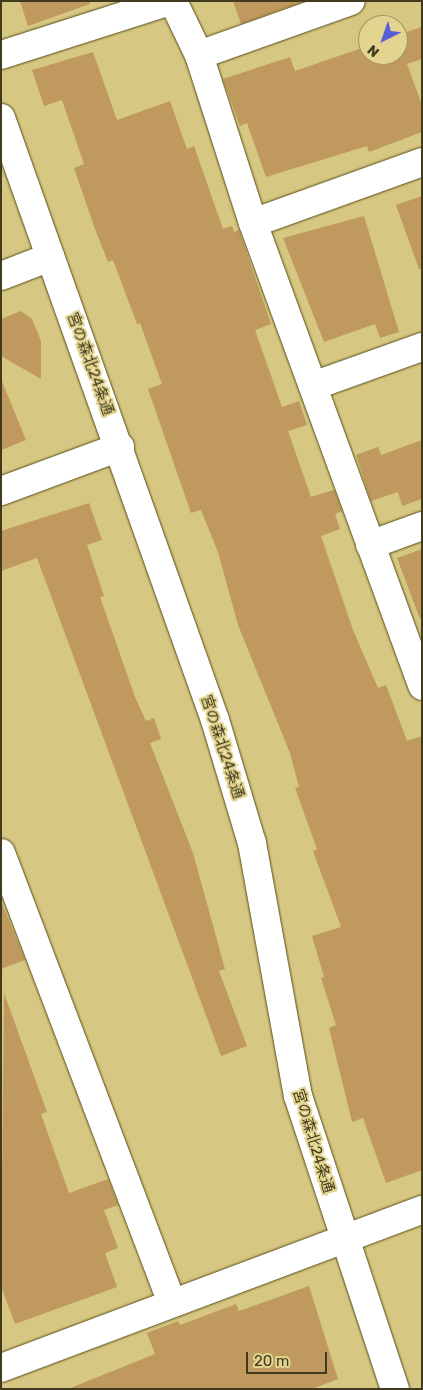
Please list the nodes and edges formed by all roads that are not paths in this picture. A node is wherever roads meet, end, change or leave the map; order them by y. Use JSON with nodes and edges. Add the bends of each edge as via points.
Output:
{"nodes":[{"id":1,"x":172,"y":1,"type":"edge"},
{"id":2,"x":351,"y":1,"type":"edge"},
{"id":3,"x":1,"y":55,"type":"edge"},
{"id":4,"x":199,"y":55,"type":"junction"},
{"id":5,"x":1,"y":118,"type":"edge"},
{"id":6,"x":422,"y":162,"type":"edge"},
{"id":7,"x":253,"y":223,"type":"junction"},
{"id":8,"x":50,"y":257,"type":"junction"},
{"id":9,"x":1,"y":276,"type":"edge"},
{"id":10,"x":422,"y":347,"type":"edge"},
{"id":11,"x":312,"y":386,"type":"junction"},
{"id":12,"x":120,"y":447,"type":"junction"},
{"id":13,"x":1,"y":491,"type":"edge"},
{"id":14,"x":422,"y":526,"type":"edge"},
{"id":15,"x":370,"y":545,"type":"junction"},
{"id":16,"x":422,"y":686,"type":"edge"},
{"id":17,"x":1,"y":852,"type":"edge"},
{"id":18,"x":422,"y":1210,"type":"edge"},
{"id":19,"x":342,"y":1238,"type":"junction"},
{"id":20,"x":172,"y":1303,"type":"junction"},
{"id":21,"x":1,"y":1368,"type":"edge"},
{"id":22,"x":395,"y":1389,"type":"edge"}],
"edges":[{"from":1,"to":3,"type":"street"},
{"from":1,"to":4,"type":"street"},
{"from":2,"to":4,"type":"street"},
{"from":4,"to":7,"type":"street"},
{"from":5,"to":8,"type":"street","name":"宮の森北24条通"},
{"from":6,"to":7,"type":"street"},
{"from":7,"to":11,"type":"street"},
{"from":8,"to":9,"type":"street"},
{"from":8,"to":12,"type":"street","name":"宮の森北24条通"},
{"from":10,"to":11,"type":"street"},
{"from":11,"to":15,"type":"street"},
{"from":12,"to":13,"type":"street"},
{"from":12,"to":19,"type":"street","name":"宮の森北24条通","via":[[215,720],[252,843],[298,1096]]},
{"from":14,"to":15,"type":"street"},
{"from":15,"to":16,"type":"street"},
{"from":17,"to":20,"type":"street"},
{"from":18,"to":19,"type":"street"},
{"from":19,"to":20,"type":"street"},
{"from":19,"to":22,"type":"street","name":"宮の森北24条通"},
{"from":20,"to":21,"type":"street"}]}
